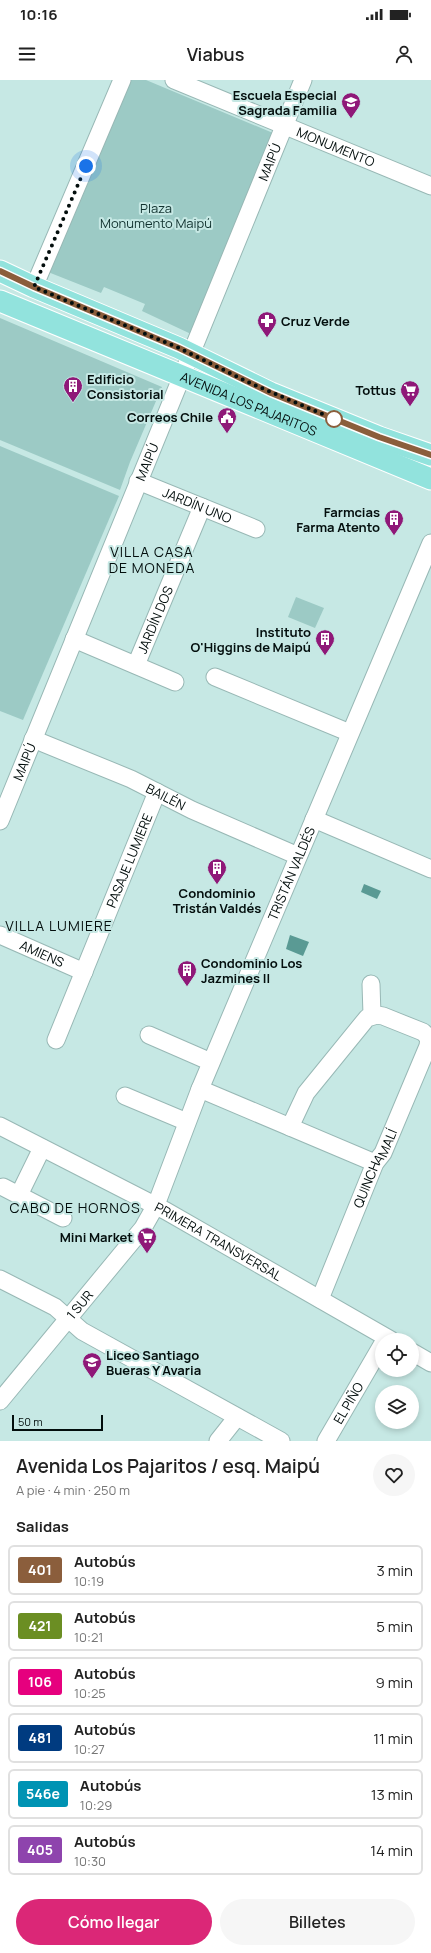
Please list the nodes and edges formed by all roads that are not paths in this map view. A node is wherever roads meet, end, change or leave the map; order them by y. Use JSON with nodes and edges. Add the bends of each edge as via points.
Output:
{"nodes":[{"id":1,"x":122,"y":80,"type":"edge"},
{"id":2,"x":174,"y":80,"type":"edge"},
{"id":3,"x":303,"y":80,"type":"edge"},
{"id":4,"x":284,"y":125,"type":"junction"},
{"id":5,"x":431,"y":186,"type":"edge"},
{"id":6,"x":0,"y":271,"type":"edge"},
{"id":7,"x":34,"y":287,"type":"junction"},
{"id":8,"x":0,"y":301,"type":"edge"},
{"id":9,"x":191,"y":354,"type":"junction"},
{"id":10,"x":181,"y":377,"type":"junction"},
{"id":11,"x":431,"y":455,"type":"edge"},
{"id":12,"x":431,"y":479,"type":"edge"},
{"id":13,"x":138,"y":481,"type":"junction"},
{"id":14,"x":202,"y":507,"type":"junction"},
{"id":15,"x":256,"y":529,"type":"dead end"},
{"id":16,"x":431,"y":543,"type":"edge"},
{"id":17,"x":74,"y":639,"type":"junction"},
{"id":18,"x":136,"y":665,"type":"junction"},
{"id":19,"x":215,"y":677,"type":"dead end"},
{"id":20,"x":175,"y":682,"type":"dead end"},
{"id":21,"x":350,"y":733,"type":"junction"},
{"id":22,"x":34,"y":739,"type":"junction"},
{"id":23,"x":157,"y":792,"type":"junction"},
{"id":24,"x":314,"y":819,"type":"junction"},
{"id":25,"x":0,"y":821,"type":"edge"},
{"id":26,"x":298,"y":856,"type":"junction"},
{"id":27,"x":431,"y":869,"type":"edge"},
{"id":28,"x":0,"y":935,"type":"edge"},
{"id":29,"x":84,"y":972,"type":"junction"},
{"id":30,"x":371,"y":984,"type":"dead end"},
{"id":31,"x":372,"y":1016,"type":"junction"},
{"id":32,"x":149,"y":1035,"type":"dead end"},
{"id":33,"x":430,"y":1036,"type":"edge"},
{"id":34,"x":56,"y":1040,"type":"dead end"},
{"id":35,"x":211,"y":1062,"type":"junction"},
{"id":36,"x":200,"y":1089,"type":"junction"},
{"id":37,"x":125,"y":1096,"type":"dead end"},
{"id":38,"x":187,"y":1122,"type":"junction"},
{"id":39,"x":0,"y":1126,"type":"edge"},
{"id":40,"x":290,"y":1127,"type":"junction"},
{"id":41,"x":42,"y":1148,"type":"junction"},
{"id":42,"x":375,"y":1163,"type":"junction"},
{"id":43,"x":4,"y":1187,"type":"dead end"},
{"id":44,"x":19,"y":1195,"type":"junction"},
{"id":45,"x":156,"y":1205,"type":"junction"},
{"id":46,"x":63,"y":1218,"type":"dead end"},
{"id":47,"x":0,"y":1278,"type":"edge"},
{"id":48,"x":320,"y":1299,"type":"junction"},
{"id":49,"x":67,"y":1319,"type":"junction"},
{"id":50,"x":375,"y":1333,"type":"edge"},
{"id":51,"x":419,"y":1356,"type":"edge"},
{"id":52,"x":375,"y":1359,"type":"edge"},
{"id":53,"x":431,"y":1363,"type":"edge"},
{"id":54,"x":0,"y":1401,"type":"edge"},
{"id":55,"x":237,"y":1417,"type":"junction"},
{"id":56,"x":218,"y":1441,"type":"edge"},
{"id":57,"x":281,"y":1441,"type":"edge"},
{"id":58,"x":326,"y":1441,"type":"edge"}],
"edges":[{"from":1,"to":7,"type":"street"},
{"from":2,"to":4,"type":"street","name":"MONUMENTO"},
{"from":3,"to":4,"type":"street","name":"MAIPÚ"},
{"from":4,"to":5,"type":"street","name":"MONUMENTO"},
{"from":4,"to":9,"type":"street","name":"MAIPÚ"},
{"from":6,"to":7,"type":"main road","name":"AVENIDA LOS PAJARITOS"},
{"from":7,"to":9,"type":"main road","name":"AVENIDA LOS PAJARITOS"},
{"from":8,"to":10,"type":"main road","name":"AVENIDA LOS PAJARITOS"},
{"from":9,"to":10,"type":"street","name":"MAIPÚ"},
{"from":9,"to":11,"type":"main road","name":"AVENIDA LOS PAJARITOS","via":[[271,393],[379,437]]},
{"from":10,"to":12,"type":"main road","name":"AVENIDA LOS PAJARITOS"},
{"from":10,"to":13,"type":"street","name":"MAIPÚ"},
{"from":13,"to":14,"type":"street","name":"JARDÍN UNO"},
{"from":13,"to":17,"type":"street","name":"MAIPÚ"},
{"from":14,"to":15,"type":"street","name":"JARDÍN UNO"},
{"from":14,"to":18,"type":"street","name":"JARDÍN DOS"},
{"from":16,"to":21,"type":"street","name":"TRISTÁN VALDÉS"},
{"from":17,"to":18,"type":"street"},
{"from":17,"to":22,"type":"street","name":"MAIPÚ"},
{"from":18,"to":20,"type":"street"},
{"from":19,"to":21,"type":"street"},
{"from":21,"to":24,"type":"street","name":"TRISTÁN VALDÉS"},
{"from":22,"to":23,"type":"street","name":"BAILÉN"},
{"from":22,"to":25,"type":"street","name":"MAIPÚ"},
{"from":23,"to":26,"type":"street","name":"BAILÉN"},
{"from":23,"to":29,"type":"street","name":"PASAJE LUMIERE"},
{"from":24,"to":26,"type":"street","name":"TRISTÁN VALDÉS"},
{"from":24,"to":27,"type":"street"},
{"from":26,"to":35,"type":"street","name":"TRISTÁN VALDÉS"},
{"from":28,"to":29,"type":"street","name":"AMIENS"},
{"from":29,"to":34,"type":"street","name":"PASAJE LUMIERE"},
{"from":30,"to":31,"type":"street"},
{"from":31,"to":33,"type":"street","via":[[383,1016]]},
{"from":31,"to":40,"type":"street","via":[[362,1023],[311,1085]]},
{"from":32,"to":35,"type":"street"},
{"from":33,"to":42,"type":"street","name":"QUINCHAMALÍ","via":[[383,1153]]},
{"from":35,"to":36,"type":"street","name":"TRISTÁN VALDÉS"},
{"from":36,"to":38,"type":"street","name":"TRISTÁN VALDÉS"},
{"from":36,"to":40,"type":"street"},
{"from":37,"to":38,"type":"street"},
{"from":38,"to":45,"type":"street","name":"TRISTÁN VALDÉS"},
{"from":39,"to":41,"type":"street","name":"PRIMERA TRANSVERSAL"},
{"from":40,"to":42,"type":"street"},
{"from":41,"to":44,"type":"street"},
{"from":41,"to":45,"type":"street","name":"PRIMERA TRANSVERSAL"},
{"from":42,"to":48,"type":"street","name":"QUINCHAMALÍ"},
{"from":43,"to":44,"type":"street"},
{"from":44,"to":46,"type":"street"},
{"from":45,"to":48,"type":"street","name":"PRIMERA TRANSVERSAL"},
{"from":45,"to":49,"type":"street","name":"1 SUR","via":[[143,1228]]},
{"from":47,"to":49,"type":"street","via":[[55,1307]]},
{"from":48,"to":50,"type":"street","name":"PRIMERA TRANSVERSAL"},
{"from":49,"to":54,"type":"street","name":"1 SUR"},
{"from":49,"to":55,"type":"street","via":[[88,1335]]},
{"from":51,"to":53,"type":"street"},
{"from":52,"to":58,"type":"street","name":"EL PIÑO"},
{"from":55,"to":56,"type":"street"},
{"from":55,"to":57,"type":"street"}]}
